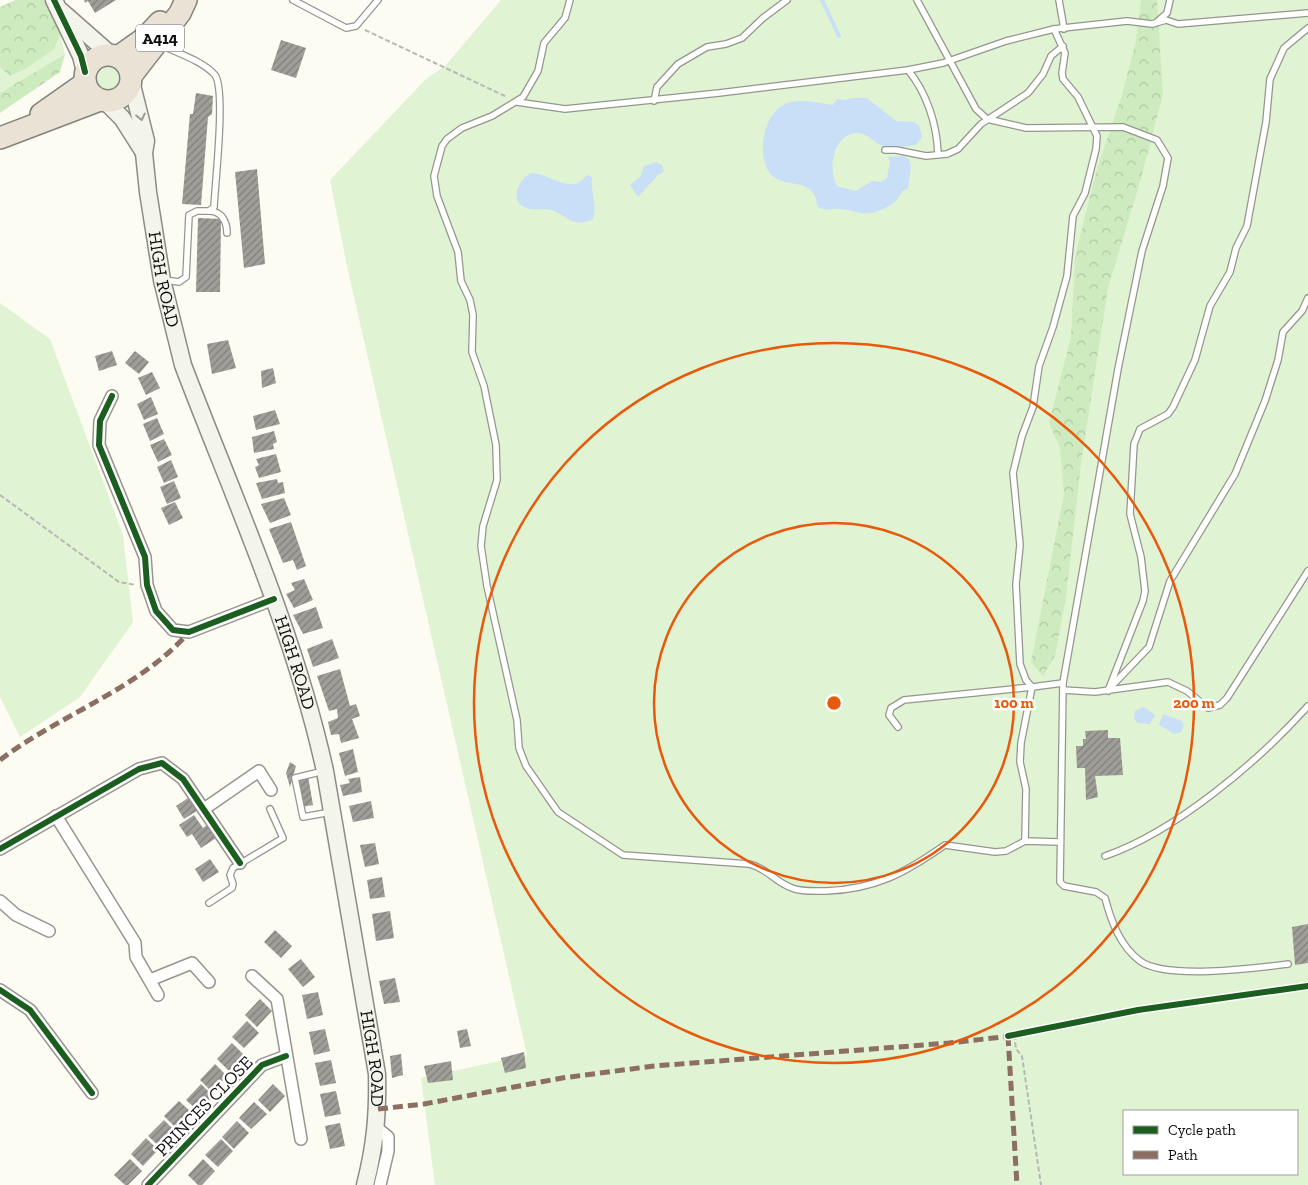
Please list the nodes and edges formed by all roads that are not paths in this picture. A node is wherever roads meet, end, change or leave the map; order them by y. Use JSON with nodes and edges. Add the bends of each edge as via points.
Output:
{"nodes":[{"id":1,"x":186,"y":0,"type":"edge"},
{"id":2,"x":293,"y":0,"type":"edge"},
{"id":3,"x":378,"y":0,"type":"edge"},
{"id":4,"x":570,"y":0,"type":"edge"},
{"id":5,"x":787,"y":0,"type":"edge"},
{"id":6,"x":916,"y":0,"type":"edge"},
{"id":7,"x":1059,"y":0,"type":"edge"},
{"id":8,"x":1170,"y":0,"type":"edge"},
{"id":9,"x":56,"y":4,"type":"edge"},
{"id":10,"x":1308,"y":13,"type":"edge"},
{"id":11,"x":1152,"y":24,"type":"junction"},
{"id":12,"x":1308,"y":28,"type":"edge"},
{"id":13,"x":1054,"y":29,"type":"junction"},
{"id":14,"x":1064,"y":29,"type":"junction"},
{"id":15,"x":151,"y":40,"type":"junction"},
{"id":16,"x":1063,"y":46,"type":"junction"},
{"id":17,"x":114,"y":56,"type":"junction"},
{"id":18,"x":949,"y":62,"type":"junction"},
{"id":19,"x":908,"y":70,"type":"junction"},
{"id":20,"x":85,"y":77,"type":"junction"},
{"id":21,"x":131,"y":78,"type":"junction"},
{"id":22,"x":103,"y":101,"type":"junction"},
{"id":23,"x":654,"y":101,"type":"junction"},
{"id":24,"x":517,"y":102,"type":"junction"},
{"id":25,"x":987,"y":119,"type":"junction"},
{"id":26,"x":1094,"y":127,"type":"junction"},
{"id":27,"x":8,"y":134,"type":"edge"},
{"id":28,"x":885,"y":150,"type":"dead end"},
{"id":29,"x":144,"y":153,"type":"junction"},
{"id":30,"x":938,"y":154,"type":"junction"},
{"id":31,"x":208,"y":211,"type":"junction"},
{"id":32,"x":227,"y":233,"type":"dead end"},
{"id":33,"x":162,"y":280,"type":"junction"},
{"id":34,"x":1308,"y":298,"type":"edge"},
{"id":35,"x":112,"y":396,"type":"dead end"},
{"id":36,"x":1308,"y":571,"type":"edge"},
{"id":37,"x":274,"y":599,"type":"junction"},
{"id":38,"x":1032,"y":686,"type":"junction"},
{"id":39,"x":1063,"y":686,"type":"junction"},
{"id":40,"x":1108,"y":690,"type":"junction"},
{"id":41,"x":1308,"y":706,"type":"edge"},
{"id":42,"x":898,"y":728,"type":"dead end"},
{"id":43,"x":325,"y":771,"type":"junction"},
{"id":44,"x":271,"y":790,"type":"dead end"},
{"id":45,"x":204,"y":809,"type":"junction"},
{"id":46,"x":270,"y":809,"type":"dead end"},
{"id":47,"x":333,"y":811,"type":"junction"},
{"id":48,"x":56,"y":816,"type":"junction"},
{"id":49,"x":1025,"y":841,"type":"junction"},
{"id":50,"x":1059,"y":842,"type":"junction"},
{"id":51,"x":0,"y":848,"type":"edge"},
{"id":52,"x":1105,"y":856,"type":"dead end"},
{"id":53,"x":240,"y":863,"type":"junction"},
{"id":54,"x":0,"y":901,"type":"edge"},
{"id":55,"x":209,"y":903,"type":"dead end"},
{"id":56,"x":49,"y":931,"type":"dead end"},
{"id":57,"x":1288,"y":964,"type":"dead end"},
{"id":58,"x":252,"y":976,"type":"dead end"},
{"id":59,"x":150,"y":980,"type":"junction"},
{"id":60,"x":209,"y":982,"type":"dead end"},
{"id":61,"x":0,"y":990,"type":"edge"},
{"id":62,"x":158,"y":995,"type":"dead end"},
{"id":63,"x":286,"y":1056,"type":"junction"},
{"id":64,"x":92,"y":1093,"type":"dead end"},
{"id":65,"x":377,"y":1128,"type":"junction"},
{"id":66,"x":301,"y":1139,"type":"dead end"},
{"id":67,"x":148,"y":1185,"type":"edge"},
{"id":68,"x":365,"y":1185,"type":"edge"},
{"id":69,"x":380,"y":1185,"type":"edge"}],
"edges":[{"from":1,"to":15,"type":"highway","number":"A414","via":[[172,9]]},
{"from":2,"to":3,"type":"lane","via":[[346,28],[356,26]]},
{"from":4,"to":24,"type":"lane","via":[[565,18],[541,49],[534,79]]},
{"from":5,"to":23,"type":"lane","via":[[742,38],[707,47],[678,64],[657,88]]},
{"from":6,"to":18,"type":"lane"},
{"from":7,"to":14,"type":"lane"},
{"from":8,"to":11,"type":"lane","via":[[1162,19]]},
{"from":9,"to":17,"type":"main road"},
{"from":9,"to":20,"type":"main road","via":[[81,56]]},
{"from":10,"to":11,"type":"lane","via":[[1178,24],[1166,20]]},
{"from":11,"to":14,"type":"lane","via":[[1127,22]]},
{"from":12,"to":40,"type":"lane","via":[[1284,48],[1270,79],[1266,122],[1246,226],[1230,272],[1210,306],[1195,360],[1173,407],[1136,434],[1130,514],[1141,557],[1145,591]]},
{"from":13,"to":14,"type":"lane"},
{"from":13,"to":16,"type":"lane"},
{"from":13,"to":18,"type":"lane","via":[[1006,41]]},
{"from":15,"to":17,"type":"highway","number":"A414"},
{"from":15,"to":21,"type":"highway","number":"A414"},
{"from":15,"to":31,"type":"lane","via":[[202,66],[218,81],[220,104],[214,206]]},
{"from":16,"to":25,"type":"lane","via":[[1051,56],[1043,74],[1028,93]]},
{"from":16,"to":26,"type":"lane","via":[[1066,58],[1063,79],[1078,97]]},
{"from":17,"to":20,"type":"highway","number":"A414","via":[[98,57],[88,66]]},
{"from":17,"to":21,"type":"highway","number":"A414","via":[[127,64]]},
{"from":18,"to":19,"type":"lane"},
{"from":18,"to":25,"type":"lane","via":[[976,110]]},
{"from":19,"to":23,"type":"lane"},
{"from":19,"to":30,"type":"lane","via":[[933,116]]},
{"from":20,"to":22,"type":"highway","via":[[88,90]]},
{"from":20,"to":27,"type":"highway","number":"A414"},
{"from":21,"to":22,"type":"highway","number":"A414","via":[[125,94],[113,101]]},
{"from":21,"to":29,"type":"main road","name":"HIGH ROAD","one_way":true,"via":[[146,141]]},
{"from":22,"to":27,"type":"highway","number":"A414"},
{"from":22,"to":29,"type":"main road","name":"HIGH ROAD","via":[[122,118]]},
{"from":23,"to":24,"type":"lane","via":[[565,109]]},
{"from":24,"to":49,"type":"lane","via":[[462,128],[447,139],[436,167],[435,186],[458,252],[461,282],[470,300],[472,352],[484,386],[496,445],[496,480],[482,536],[487,586],[517,720],[519,748],[526,766],[551,804],[565,818],[623,855],[749,864],[801,890],[860,888],[882,882],[901,874],[945,845],[995,852],[1006,851]]},
{"from":25,"to":26,"type":"lane","via":[[1026,128]]},
{"from":25,"to":30,"type":"lane","via":[[958,148],[947,154]]},
{"from":26,"to":38,"type":"lane","via":[[1096,149],[1085,193],[1073,216],[1067,276],[1038,366],[1033,407],[1022,436],[1014,474],[1020,545],[1016,584],[1020,664]]},
{"from":26,"to":39,"type":"lane","via":[[1123,127],[1157,140],[1168,158],[1163,186],[1142,251],[1118,369]]},
{"from":28,"to":30,"type":"lane","via":[[926,156]]},
{"from":29,"to":33,"type":"main road","name":"HIGH ROAD"},
{"from":31,"to":32,"type":"lane","via":[[222,217]]},
{"from":31,"to":33,"type":"lane","via":[[189,215],[186,277],[176,282]]},
{"from":33,"to":37,"type":"main road","name":"HIGH ROAD","via":[[184,365]]},
{"from":34,"to":40,"type":"lane","via":[[1283,332],[1265,401],[1235,474],[1170,580],[1153,640]]},
{"from":35,"to":37,"type":"street","via":[[100,421],[100,445],[145,557],[148,587],[156,611],[173,630],[189,632]]},
{"from":36,"to":40,"type":"lane","via":[[1220,705],[1208,708],[1187,691],[1168,682]]},
{"from":37,"to":43,"type":"main road","name":"HIGH ROAD","via":[[300,674]]},
{"from":38,"to":39,"type":"lane"},
{"from":38,"to":42,"type":"lane","via":[[904,700],[891,708],[889,715]]},
{"from":38,"to":49,"type":"lane","via":[[1020,754],[1026,789]]},
{"from":39,"to":40,"type":"lane","via":[[1095,692]]},
{"from":39,"to":50,"type":"lane"},
{"from":41,"to":52,"type":"lane","via":[[1281,735],[1199,803],[1132,847]]},
{"from":43,"to":47,"type":"main road","name":"HIGH ROAD"},
{"from":43,"to":47,"type":"lane","via":[[294,778],[303,817]]},
{"from":44,"to":45,"type":"street","via":[[259,771]]},
{"from":45,"to":48,"type":"street","via":[[183,779],[162,763],[140,769]]},
{"from":45,"to":53,"type":"street"},
{"from":46,"to":53,"type":"lane","via":[[283,838]]},
{"from":47,"to":65,"type":"main road","name":"HIGH ROAD","via":[[377,1074]]},
{"from":48,"to":51,"type":"street"},
{"from":48,"to":59,"type":"street","via":[[134,943],[136,957]]},
{"from":49,"to":50,"type":"lane"},
{"from":50,"to":57,"type":"lane","via":[[1060,882],[1064,886],[1096,892],[1105,898],[1109,915],[1123,943],[1141,962],[1194,972]]},
{"from":53,"to":55,"type":"lane","via":[[230,872],[232,888]]},
{"from":54,"to":56,"type":"street","via":[[16,915]]},
{"from":58,"to":63,"type":"street","via":[[277,999]]},
{"from":59,"to":60,"type":"street","via":[[192,963]]},
{"from":59,"to":62,"type":"street"},
{"from":61,"to":64,"type":"street","via":[[30,1010]]},
{"from":63,"to":66,"type":"street"},
{"from":63,"to":67,"type":"street","name":"PRINCES CLOSE","via":[[262,1065]]},
{"from":65,"to":68,"type":"main road","name":"HIGH ROAD"},
{"from":65,"to":69,"type":"street","name":"HIGH ROAD","via":[[388,1137]]}]}
